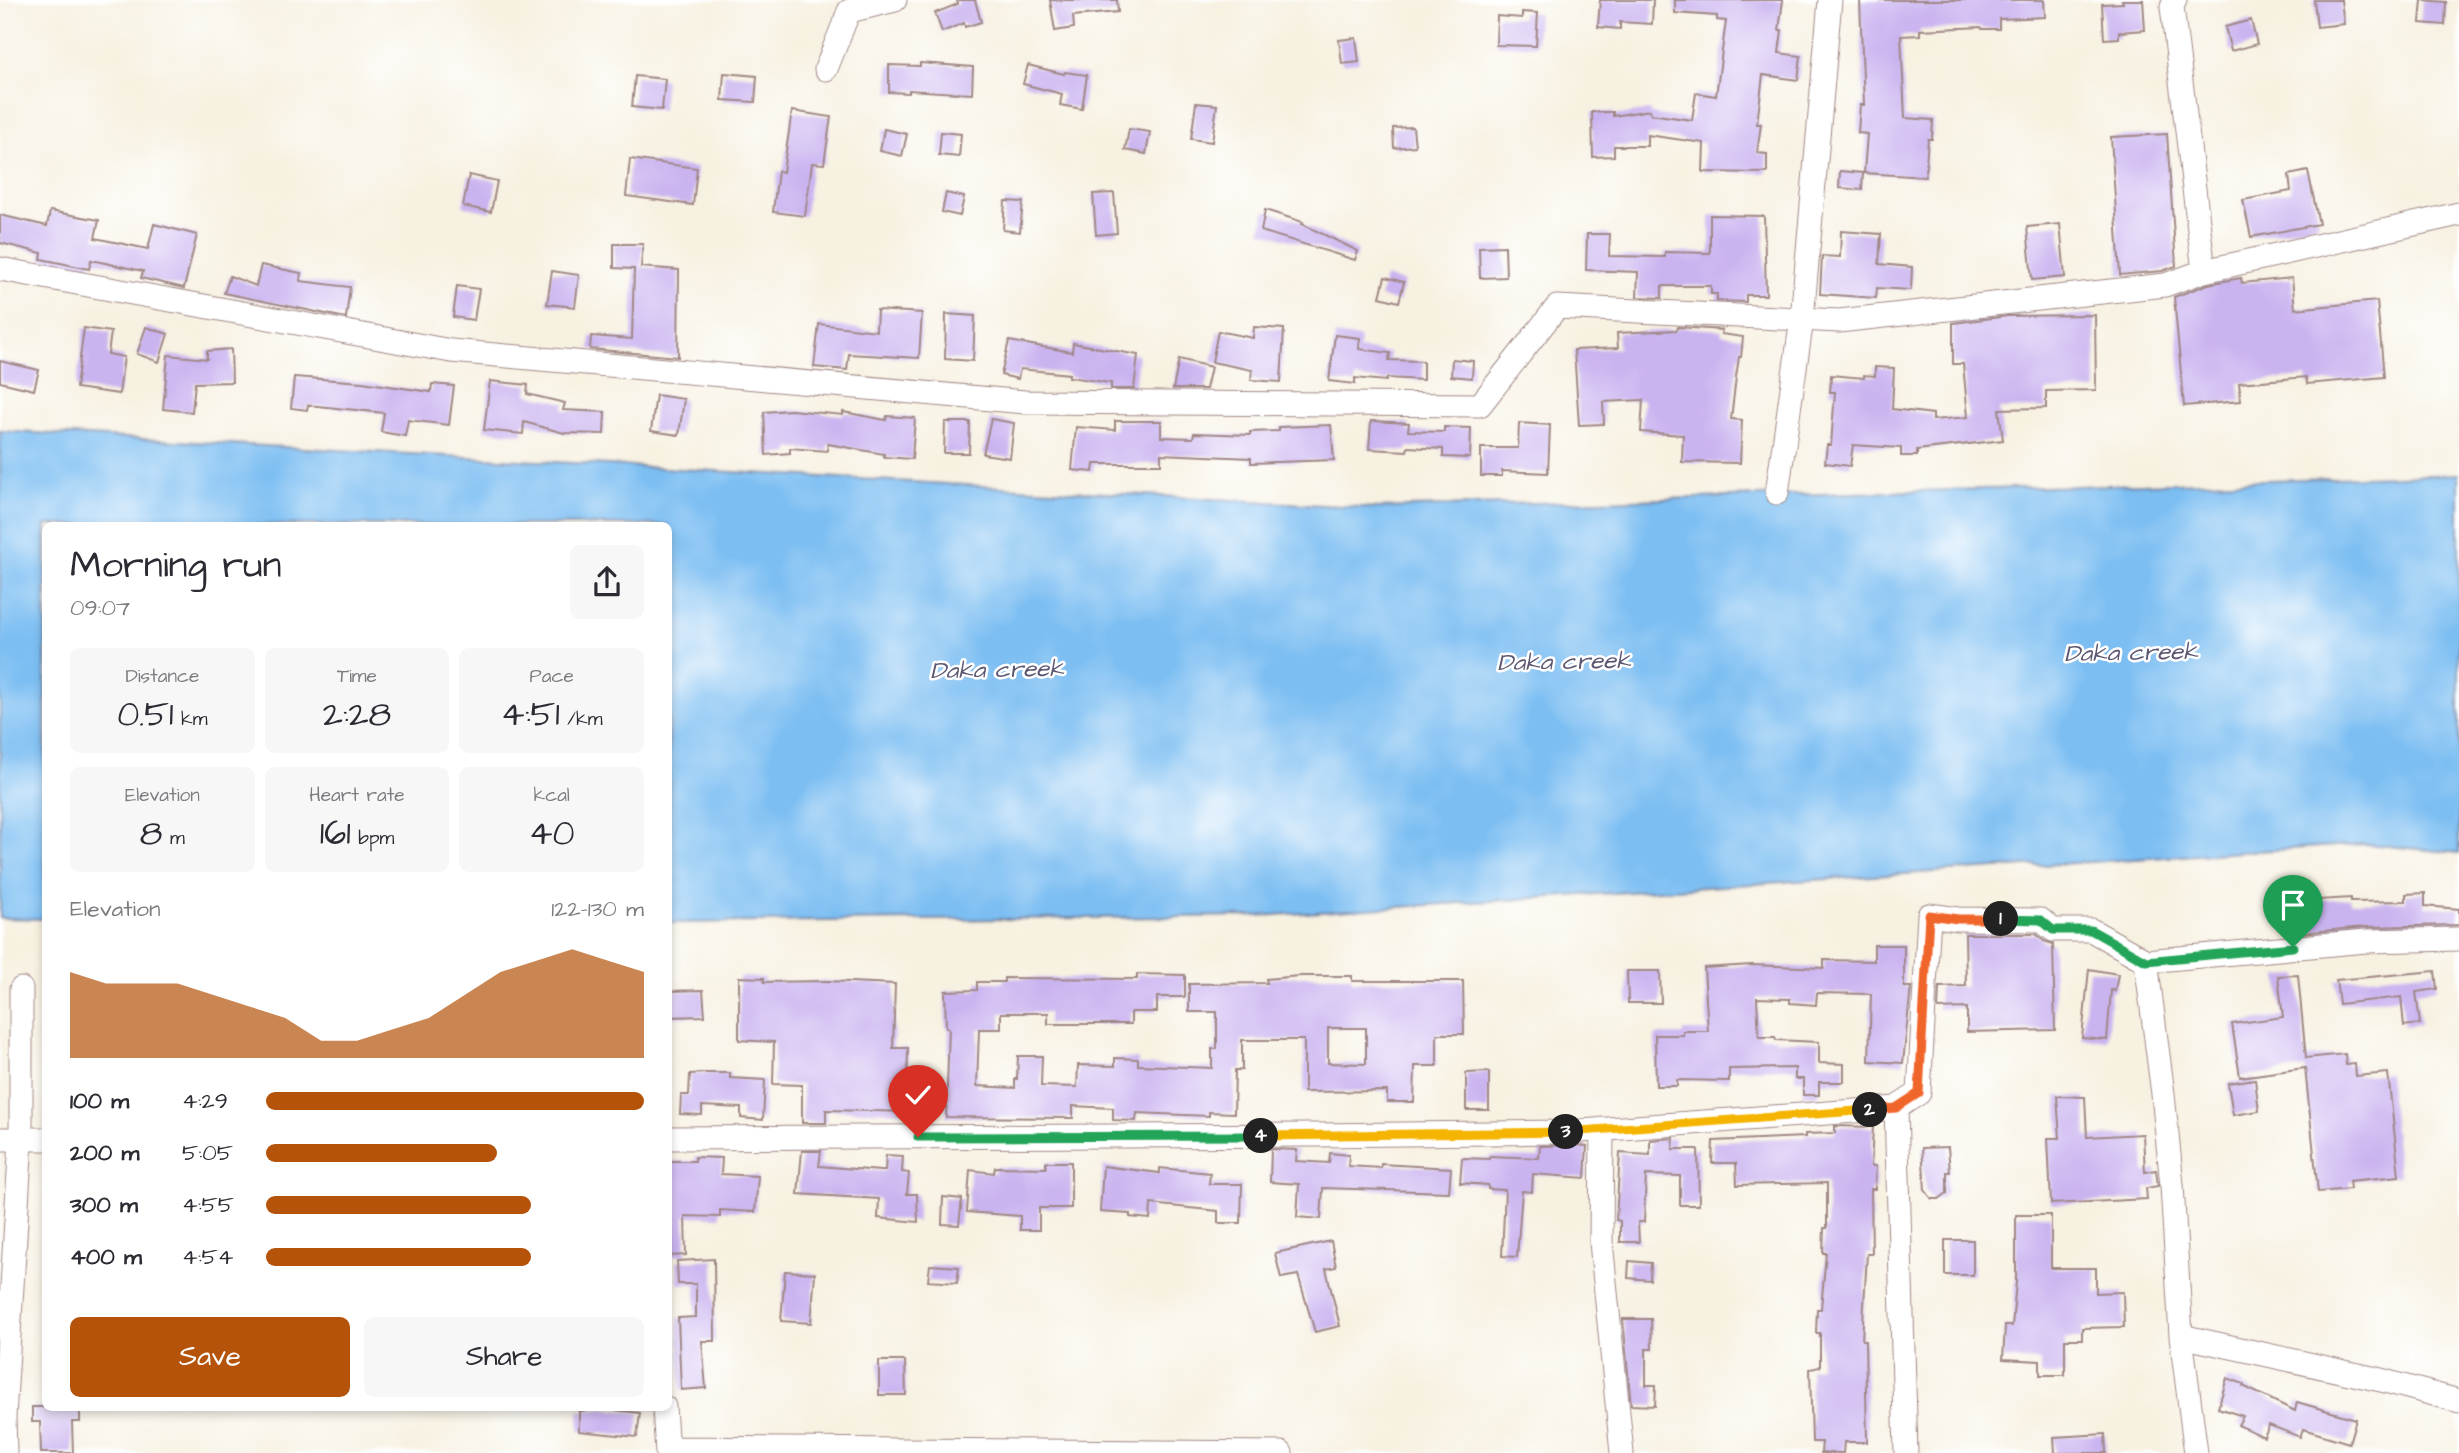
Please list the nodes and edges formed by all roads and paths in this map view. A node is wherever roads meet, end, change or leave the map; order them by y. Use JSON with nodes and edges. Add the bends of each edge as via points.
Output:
{"nodes":[{"id":1,"x":895,"y":0,"type":"edge"},
{"id":2,"x":1830,"y":0,"type":"edge"},
{"id":3,"x":2173,"y":2,"type":"edge"},
{"id":4,"x":826,"y":69,"type":"dead end"},
{"id":5,"x":2459,"y":214,"type":"edge"},
{"id":6,"x":0,"y":269,"type":"edge"},
{"id":7,"x":2204,"y":271,"type":"junction"},
{"id":8,"x":1802,"y":319,"type":"junction"},
{"id":9,"x":1777,"y":493,"type":"dead end"},
{"id":10,"x":2459,"y":939,"type":"edge"},
{"id":11,"x":2146,"y":961,"type":"junction"},
{"id":12,"x":21,"y":989,"type":"dead end"},
{"id":13,"x":1896,"y":1108,"type":"junction"},
{"id":14,"x":1602,"y":1129,"type":"junction"},
{"id":15,"x":672,"y":1138,"type":"edge"},
{"id":16,"x":11,"y":1139,"type":"edge"},
{"id":17,"x":42,"y":1139,"type":"edge"},
{"id":18,"x":2182,"y":1336,"type":"junction"},
{"id":19,"x":2459,"y":1401,"type":"edge"},
{"id":20,"x":664,"y":1411,"type":"edge"},
{"id":21,"x":667,"y":1450,"type":"edge"},
{"id":22,"x":1255,"y":1452,"type":"edge"},
{"id":23,"x":5,"y":1453,"type":"edge"},
{"id":24,"x":1280,"y":1453,"type":"edge"},
{"id":25,"x":1622,"y":1453,"type":"edge"},
{"id":26,"x":1906,"y":1453,"type":"edge"},
{"id":27,"x":2196,"y":1453,"type":"edge"}],
"edges":[{"from":1,"to":4,"type":"street","via":[[849,11]]},
{"from":2,"to":8,"type":"street"},
{"from":3,"to":7,"type":"street"},
{"from":5,"to":7,"type":"street"},
{"from":6,"to":8,"type":"street","via":[[451,351],[1025,402],[1480,405],[1557,307]]},
{"from":7,"to":8,"type":"street","via":[[2165,285],[1839,321]]},
{"from":8,"to":9,"type":"street"},
{"from":10,"to":11,"type":"street","via":[[2366,941]]},
{"from":11,"to":13,"type":"street","via":[[2091,930],[2053,930],[2041,920],[1929,915],[1919,1093]]},
{"from":11,"to":18,"type":"street","via":[[2172,1185]]},
{"from":12,"to":16,"type":"street"},
{"from":13,"to":14,"type":"street"},
{"from":13,"to":26,"type":"street"},
{"from":14,"to":15,"type":"street"},
{"from":14,"to":25,"type":"street","via":[[1601,1242]]},
{"from":16,"to":17,"type":"street"},
{"from":16,"to":23,"type":"street"},
{"from":18,"to":19,"type":"street"},
{"from":18,"to":27,"type":"street"},
{"from":20,"to":21,"type":"street"},
{"from":21,"to":22,"type":"street"},
{"from":22,"to":24,"type":"street"}]}
